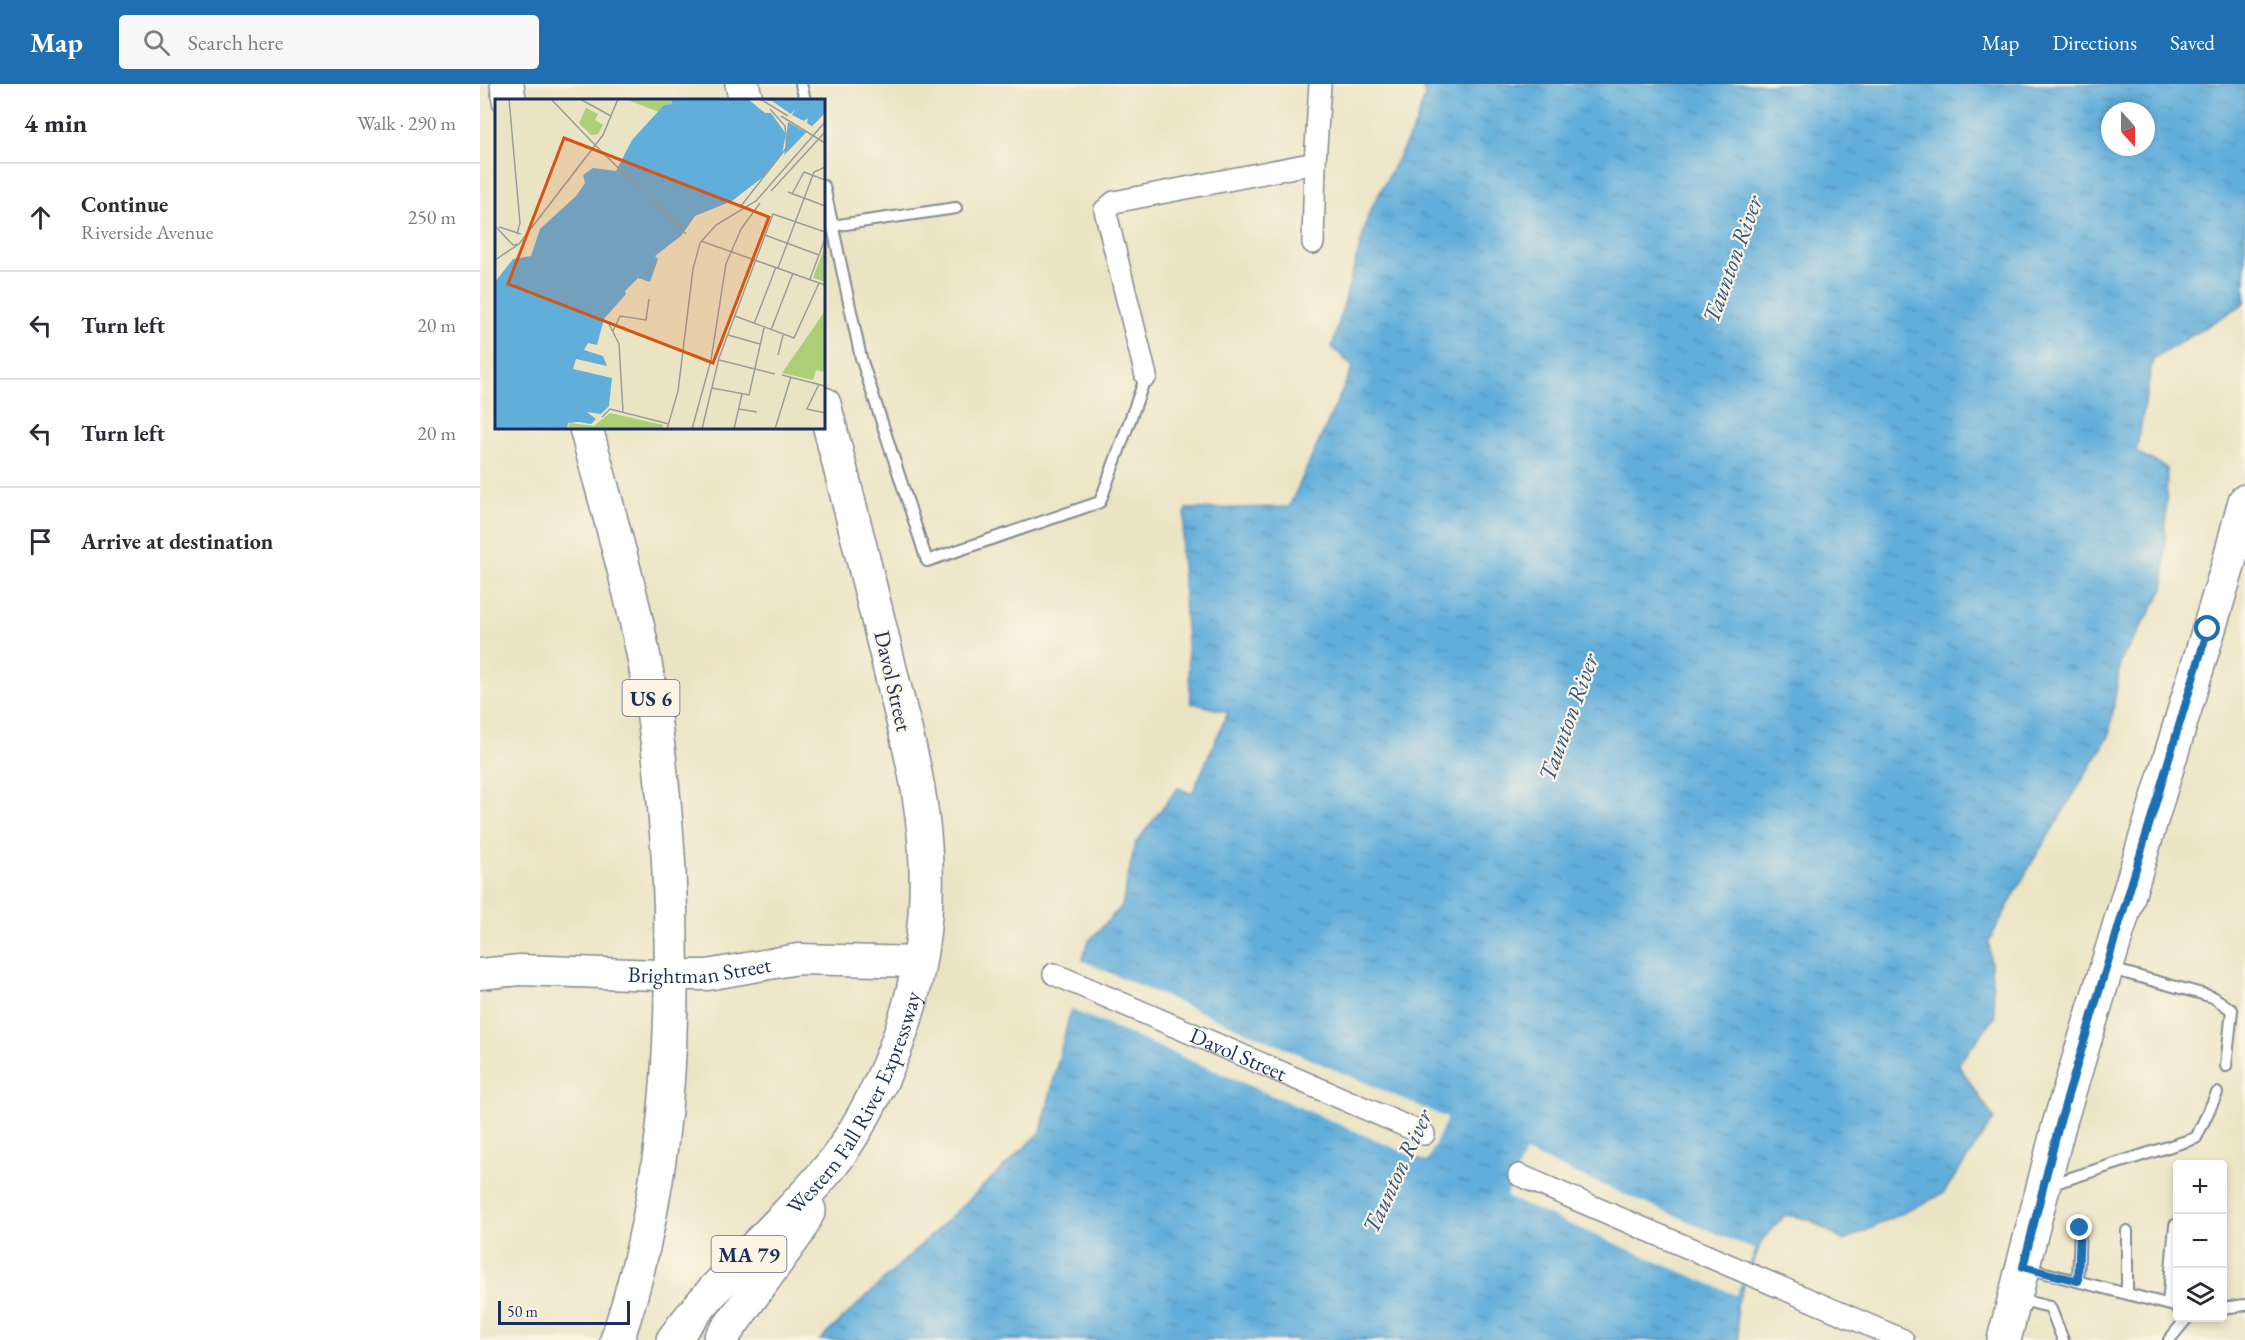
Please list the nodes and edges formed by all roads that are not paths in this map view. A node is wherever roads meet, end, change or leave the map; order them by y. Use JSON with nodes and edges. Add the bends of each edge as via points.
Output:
{"nodes":[{"id":1,"x":507,"y":84,"type":"edge"},
{"id":2,"x":742,"y":84,"type":"edge"},
{"id":3,"x":801,"y":84,"type":"edge"},
{"id":4,"x":1320,"y":84,"type":"edge"},
{"id":5,"x":509,"y":99,"type":"edge"},
{"id":6,"x":746,"y":99,"type":"edge"},
{"id":7,"x":805,"y":99,"type":"edge"},
{"id":8,"x":1315,"y":163,"type":"junction"},
{"id":9,"x":825,"y":191,"type":"edge"},
{"id":10,"x":956,"y":208,"type":"dead end"},
{"id":11,"x":832,"y":226,"type":"junction"},
{"id":12,"x":1313,"y":243,"type":"dead end"},
{"id":13,"x":1146,"y":376,"type":"joint"},
{"id":14,"x":825,"y":408,"type":"edge"},
{"id":15,"x":586,"y":429,"type":"edge"},
{"id":16,"x":2245,"y":501,"type":"edge"},
{"id":17,"x":2245,"y":536,"type":"edge"},
{"id":18,"x":2228,"y":566,"type":"junction"},
{"id":19,"x":920,"y":962,"type":"junction"},
{"id":20,"x":2106,"y":968,"type":"junction"},
{"id":21,"x":480,"y":974,"type":"edge"},
{"id":22,"x":672,"y":975,"type":"junction"},
{"id":23,"x":1054,"y":975,"type":"dead end"},
{"id":24,"x":2226,"y":1066,"type":"dead end"},
{"id":25,"x":2217,"y":1093,"type":"dead end"},
{"id":26,"x":1424,"y":1134,"type":"dead end"},
{"id":27,"x":828,"y":1172,"type":"junction"},
{"id":28,"x":1520,"y":1175,"type":"dead end"},
{"id":29,"x":2043,"y":1187,"type":"junction"},
{"id":30,"x":2080,"y":1228,"type":"dead end"},
{"id":31,"x":2127,"y":1231,"type":"dead end"},
{"id":32,"x":2023,"y":1267,"type":"junction"},
{"id":33,"x":2078,"y":1281,"type":"junction"},
{"id":34,"x":2127,"y":1293,"type":"junction"},
{"id":35,"x":2015,"y":1298,"type":"junction"},
{"id":36,"x":2245,"y":1305,"type":"edge"},
{"id":37,"x":2173,"y":1306,"type":"edge"},
{"id":38,"x":2227,"y":1307,"type":"edge"},
{"id":39,"x":2183,"y":1322,"type":"edge"},
{"id":40,"x":617,"y":1340,"type":"edge"},
{"id":41,"x":674,"y":1340,"type":"edge"},
{"id":42,"x":720,"y":1340,"type":"edge"},
{"id":43,"x":1903,"y":1340,"type":"edge"},
{"id":44,"x":2004,"y":1340,"type":"edge"},
{"id":45,"x":2062,"y":1340,"type":"edge"},
{"id":46,"x":2169,"y":1340,"type":"edge"}],
"edges":[{"from":1,"to":5,"type":"main road"},
{"from":2,"to":6,"type":"main road"},
{"from":3,"to":7,"type":"lane"},
{"from":4,"to":8,"type":"street"},
{"from":8,"to":12,"type":"street"},
{"from":8,"to":13,"type":"street","via":[[1114,202],[1105,210]]},
{"from":9,"to":11,"type":"lane"},
{"from":10,"to":11,"type":"lane"},
{"from":11,"to":13,"type":"lane","via":[[861,358],[927,561],[1100,502]]},
{"from":14,"to":19,"type":"main road","name":"Davol Street","via":[[905,729],[922,814],[927,885]]},
{"from":15,"to":22,"type":"main road","number":"US 6","via":[[629,594],[655,721],[670,862]]},
{"from":16,"to":18,"type":"main road"},
{"from":17,"to":18,"type":"main road"},
{"from":18,"to":20,"type":"main road"},
{"from":19,"to":22,"type":"main road","name":"Brightman Street","via":[[798,959],[707,975]]},
{"from":19,"to":27,"type":"main road","name":"Western Fall River Expressway","via":[[908,1016],[882,1081]]},
{"from":20,"to":24,"type":"lane","via":[[2213,997],[2232,1010]]},
{"from":20,"to":29,"type":"main road"},
{"from":21,"to":22,"type":"main road","name":"Brightman Street","via":[[520,970]]},
{"from":22,"to":40,"type":"main road","number":"US 6","via":[[667,1098],[658,1167],[635,1281]]},
{"from":23,"to":26,"type":"street","name":"Davol Street"},
{"from":25,"to":29,"type":"lane","via":[[2196,1138]]},
{"from":27,"to":41,"type":"main road","name":"Western Fall River Expressway","number":"MA 79","via":[[712,1293]]},
{"from":27,"to":42,"type":"main road","via":[[798,1232]]},
{"from":28,"to":43,"type":"street"},
{"from":29,"to":32,"type":"main road"},
{"from":30,"to":33,"type":"lane"},
{"from":31,"to":34,"type":"lane"},
{"from":32,"to":33,"type":"lane"},
{"from":32,"to":35,"type":"main road"},
{"from":33,"to":34,"type":"lane"},
{"from":34,"to":37,"type":"lane"},
{"from":35,"to":44,"type":"main road"},
{"from":35,"to":45,"type":"lane","via":[[2049,1307]]},
{"from":36,"to":38,"type":"lane"},
{"from":39,"to":46,"type":"lane"}]}
